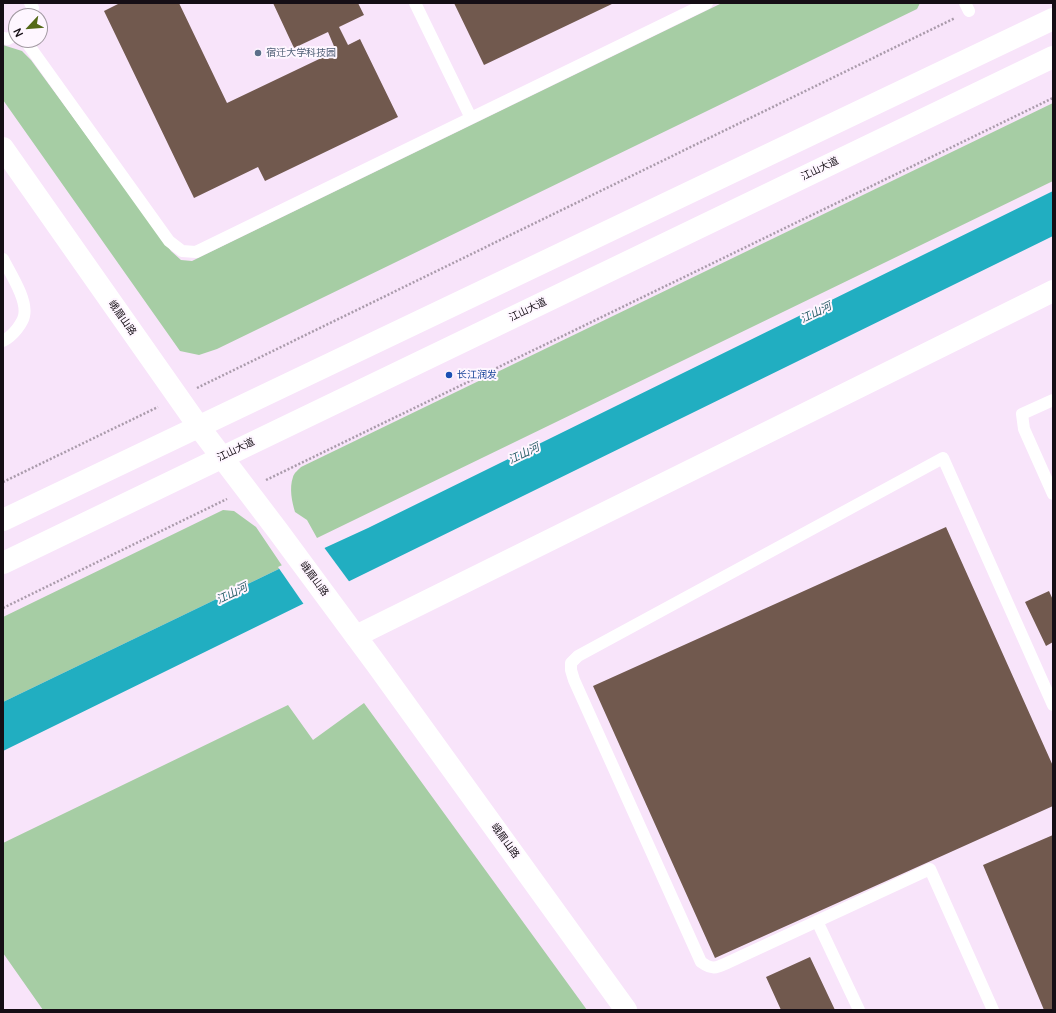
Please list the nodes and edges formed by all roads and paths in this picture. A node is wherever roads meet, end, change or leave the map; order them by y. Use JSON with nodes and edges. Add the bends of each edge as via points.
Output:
{"nodes":[{"id":1,"x":415,"y":3,"type":"edge"},
{"id":2,"x":707,"y":3,"type":"edge"},
{"id":3,"x":967,"y":7,"type":"edge"},
{"id":4,"x":1053,"y":19,"type":"edge"},
{"id":5,"x":31,"y":48,"type":"edge"},
{"id":6,"x":1053,"y":57,"type":"edge"},
{"id":7,"x":1053,"y":98,"type":"edge"},
{"id":8,"x":471,"y":118,"type":"junction"},
{"id":9,"x":3,"y":148,"type":"edge"},
{"id":10,"x":3,"y":259,"type":"edge"},
{"id":11,"x":1053,"y":291,"type":"edge"},
{"id":12,"x":3,"y":341,"type":"edge"},
{"id":13,"x":178,"y":397,"type":"junction"},
{"id":14,"x":1053,"y":400,"type":"edge"},
{"id":15,"x":199,"y":427,"type":"junction"},
{"id":16,"x":222,"y":457,"type":"junction"},
{"id":17,"x":3,"y":482,"type":"edge"},
{"id":18,"x":246,"y":490,"type":"junction"},
{"id":19,"x":1053,"y":494,"type":"edge"},
{"id":20,"x":3,"y":520,"type":"edge"},
{"id":21,"x":3,"y":563,"type":"edge"},
{"id":22,"x":3,"y":608,"type":"edge"},
{"id":23,"x":356,"y":636,"type":"junction"},
{"id":24,"x":1053,"y":706,"type":"edge"},
{"id":25,"x":817,"y":920,"type":"junction"},
{"id":26,"x":626,"y":1010,"type":"edge"},
{"id":27,"x":859,"y":1010,"type":"edge"},
{"id":28,"x":993,"y":1010,"type":"edge"}],
"edges":[{"from":1,"to":8,"type":"lane"},
{"from":2,"to":8,"type":"lane"},
{"from":3,"to":13,"type":"path"},
{"from":4,"to":15,"type":"main road"},
{"from":5,"to":8,"type":"lane","via":[[169,241],[182,250],[196,252]]},
{"from":6,"to":16,"type":"main road","name":"江山大道"},
{"from":7,"to":18,"type":"path"},
{"from":9,"to":13,"type":"main road","name":"峨眉山路"},
{"from":10,"to":12,"type":"lane","via":[[25,308],[21,324]]},
{"from":11,"to":23,"type":"main road"},
{"from":13,"to":15,"type":"main road","name":"峨眉山路"},
{"from":13,"to":17,"type":"path"},
{"from":14,"to":19,"type":"lane","via":[[1022,414],[1024,429]]},
{"from":15,"to":16,"type":"main road","name":"峨眉山路"},
{"from":15,"to":20,"type":"main road"},
{"from":16,"to":18,"type":"main road","name":"峨眉山路"},
{"from":16,"to":21,"type":"main road","name":"江山大道"},
{"from":18,"to":22,"type":"path"},
{"from":18,"to":23,"type":"main road","name":"峨眉山路"},
{"from":23,"to":26,"type":"main road","name":"峨眉山路"},
{"from":24,"to":25,"type":"lane","via":[[943,458],[578,656],[571,663],[574,680],[702,962],[708,967],[716,968]]},
{"from":25,"to":27,"type":"lane"},
{"from":25,"to":28,"type":"lane","via":[[930,869]]}]}
